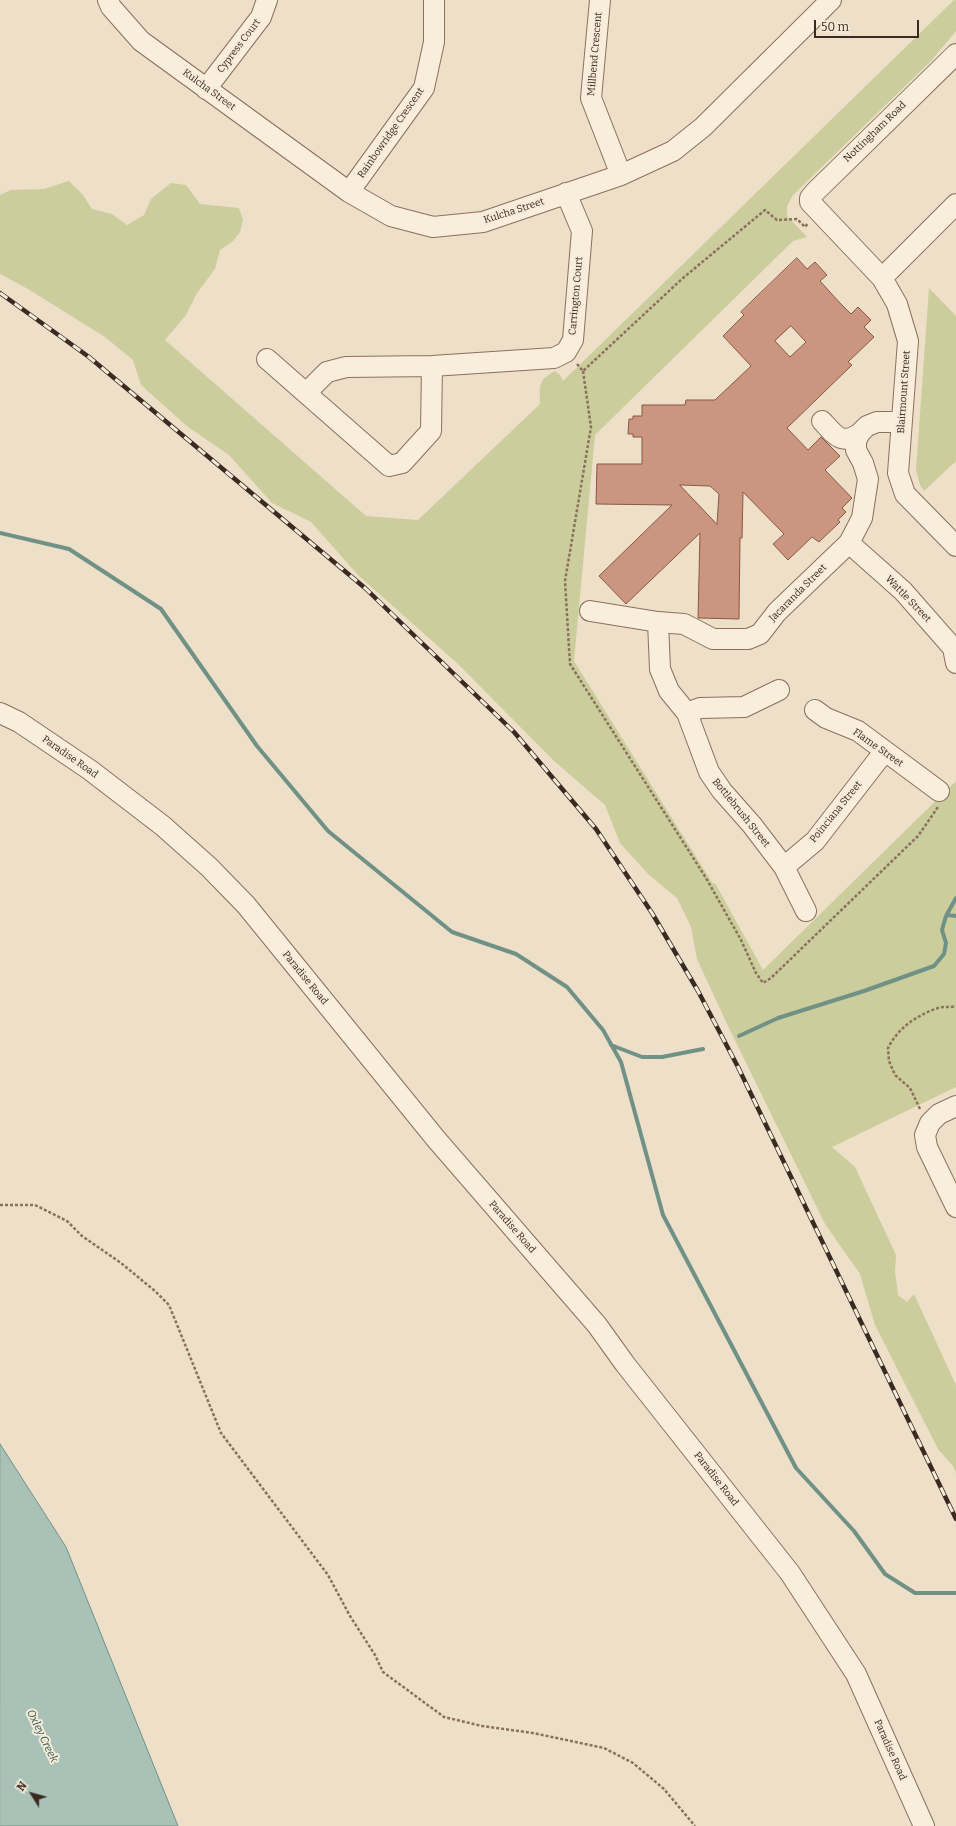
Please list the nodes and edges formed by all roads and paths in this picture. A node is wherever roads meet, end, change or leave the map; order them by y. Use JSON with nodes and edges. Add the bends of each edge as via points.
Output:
{"nodes":[{"id":1,"x":108,"y":0,"type":"edge"},
{"id":2,"x":267,"y":0,"type":"edge"},
{"id":3,"x":434,"y":0,"type":"edge"},
{"id":4,"x":600,"y":0,"type":"edge"},
{"id":5,"x":831,"y":0,"type":"edge"},
{"id":6,"x":952,"y":56,"type":"edge"},
{"id":7,"x":206,"y":89,"type":"junction"},
{"id":8,"x":621,"y":175,"type":"junction"},
{"id":9,"x":349,"y":192,"type":"junction"},
{"id":10,"x":566,"y":193,"type":"junction"},
{"id":11,"x":956,"y":204,"type":"edge"},
{"id":12,"x":815,"y":207,"type":"junction"},
{"id":13,"x":882,"y":278,"type":"junction"},
{"id":14,"x":566,"y":352,"type":"junction"},
{"id":15,"x":267,"y":359,"type":"dead end"},
{"id":16,"x":432,"y":366,"type":"junction"},
{"id":17,"x":306,"y":393,"type":"junction"},
{"id":18,"x":822,"y":421,"type":"dead end"},
{"id":19,"x":901,"y":422,"type":"junction"},
{"id":20,"x":860,"y":433,"type":"junction"},
{"id":21,"x":849,"y":543,"type":"junction"},
{"id":22,"x":956,"y":546,"type":"edge"},
{"id":23,"x":590,"y":611,"type":"dead end"},
{"id":24,"x":658,"y":622,"type":"junction"},
{"id":25,"x":956,"y":663,"type":"edge"},
{"id":26,"x":779,"y":690,"type":"dead end"},
{"id":27,"x":815,"y":710,"type":"dead end"},
{"id":28,"x":0,"y":713,"type":"edge"},
{"id":29,"x":687,"y":713,"type":"junction"},
{"id":30,"x":884,"y":752,"type":"junction"},
{"id":31,"x":939,"y":791,"type":"dead end"},
{"id":32,"x":784,"y":867,"type":"junction"},
{"id":33,"x":806,"y":911,"type":"dead end"},
{"id":34,"x":956,"y":1006,"type":"edge"},
{"id":35,"x":956,"y":1106,"type":"edge"},
{"id":36,"x":930,"y":1123,"type":"junction"},
{"id":37,"x":0,"y":1205,"type":"edge"},
{"id":38,"x":956,"y":1207,"type":"edge"},
{"id":39,"x":695,"y":1826,"type":"edge"},
{"id":40,"x":924,"y":1826,"type":"edge"}],
"edges":[{"from":1,"to":7,"type":"street","name":"Kulcha Street","via":[[111,7],[141,41]]},
{"from":2,"to":7,"type":"street","name":"Cypress Court","via":[[261,17]]},
{"from":3,"to":9,"type":"street","name":"Rainbowridge Crescent","via":[[434,42],[424,88]]},
{"from":4,"to":8,"type":"street","name":"Millbend Crescent","via":[[590,98]]},
{"from":5,"to":8,"type":"street","name":"Kulcha Street","via":[[703,127],[673,151]]},
{"from":6,"to":12,"type":"street","name":"Nottingham Road","via":[[815,192],[810,198]]},
{"from":7,"to":9,"type":"street","name":"Kulcha Street"},
{"from":8,"to":10,"type":"street","name":"Kulcha Street"},
{"from":9,"to":10,"type":"street","name":"Kulcha Street","via":[[391,216],[433,227],[483,222]]},
{"from":10,"to":14,"type":"street","name":"Carrington Court","via":[[582,231],[573,340]]},
{"from":11,"to":13,"type":"street"},
{"from":12,"to":13,"type":"street","name":"Blairmount Street"},
{"from":12,"to":14,"type":"path","via":[[805,226],[797,219],[777,220],[765,210],[683,278],[583,371]]},
{"from":13,"to":19,"type":"street","name":"Blairmount Street","via":[[897,304],[908,341]]},
{"from":14,"to":16,"type":"street","via":[[554,358]]},
{"from":15,"to":17,"type":"street"},
{"from":16,"to":17,"type":"street","via":[[346,367],[327,372]]},
{"from":16,"to":17,"type":"street","via":[[431,431],[402,463],[389,466]]},
{"from":18,"to":20,"type":"street","via":[[838,437],[845,440],[852,439]]},
{"from":19,"to":20,"type":"street","via":[[876,422],[866,426]]},
{"from":19,"to":22,"type":"street","name":"Blairmount Street","via":[[898,473],[905,494]]},
{"from":20,"to":21,"type":"street","name":"Jacaranda Street","via":[[856,441],[856,450],[868,479],[862,518]]},
{"from":21,"to":24,"type":"street","name":"Jacaranda Street","via":[[777,612],[760,634],[748,639],[713,639],[684,624]]},
{"from":21,"to":25,"type":"street","name":"Wattle Street","via":[[903,591],[953,648]]},
{"from":23,"to":24,"type":"street","name":"Jacaranda Street"},
{"from":24,"to":29,"type":"street","name":"Bottlebrush Street","via":[[660,669],[669,691]]},
{"from":26,"to":29,"type":"street","via":[[744,707],[700,708]]},
{"from":27,"to":30,"type":"street","name":"Flame Street","via":[[826,718],[858,731]]},
{"from":28,"to":40,"type":"street","name":"Paradise Road","via":[[19,722],[90,770],[163,826],[209,867],[246,905],[436,1139],[597,1325],[790,1573],[856,1674]]},
{"from":29,"to":32,"type":"street","name":"Bottlebrush Street","via":[[709,772]]},
{"from":30,"to":31,"type":"street","name":"Flame Street"},
{"from":30,"to":32,"type":"street","name":"Poinciana Street","via":[[815,841]]},
{"from":32,"to":33,"type":"street","name":"Bottlebrush Street"},
{"from":34,"to":36,"type":"path","via":[[939,1008],[911,1021],[888,1048],[889,1061],[896,1075],[910,1088],[924,1118]]},
{"from":35,"to":36,"type":"street","via":[[939,1114]]},
{"from":36,"to":38,"type":"street","via":[[925,1136],[927,1147]]},
{"from":37,"to":39,"type":"path","via":[[35,1205],[67,1221],[82,1236],[121,1263],[169,1304],[221,1433],[328,1574],[383,1672],[444,1717],[604,1748],[633,1763],[659,1785]]}]}
